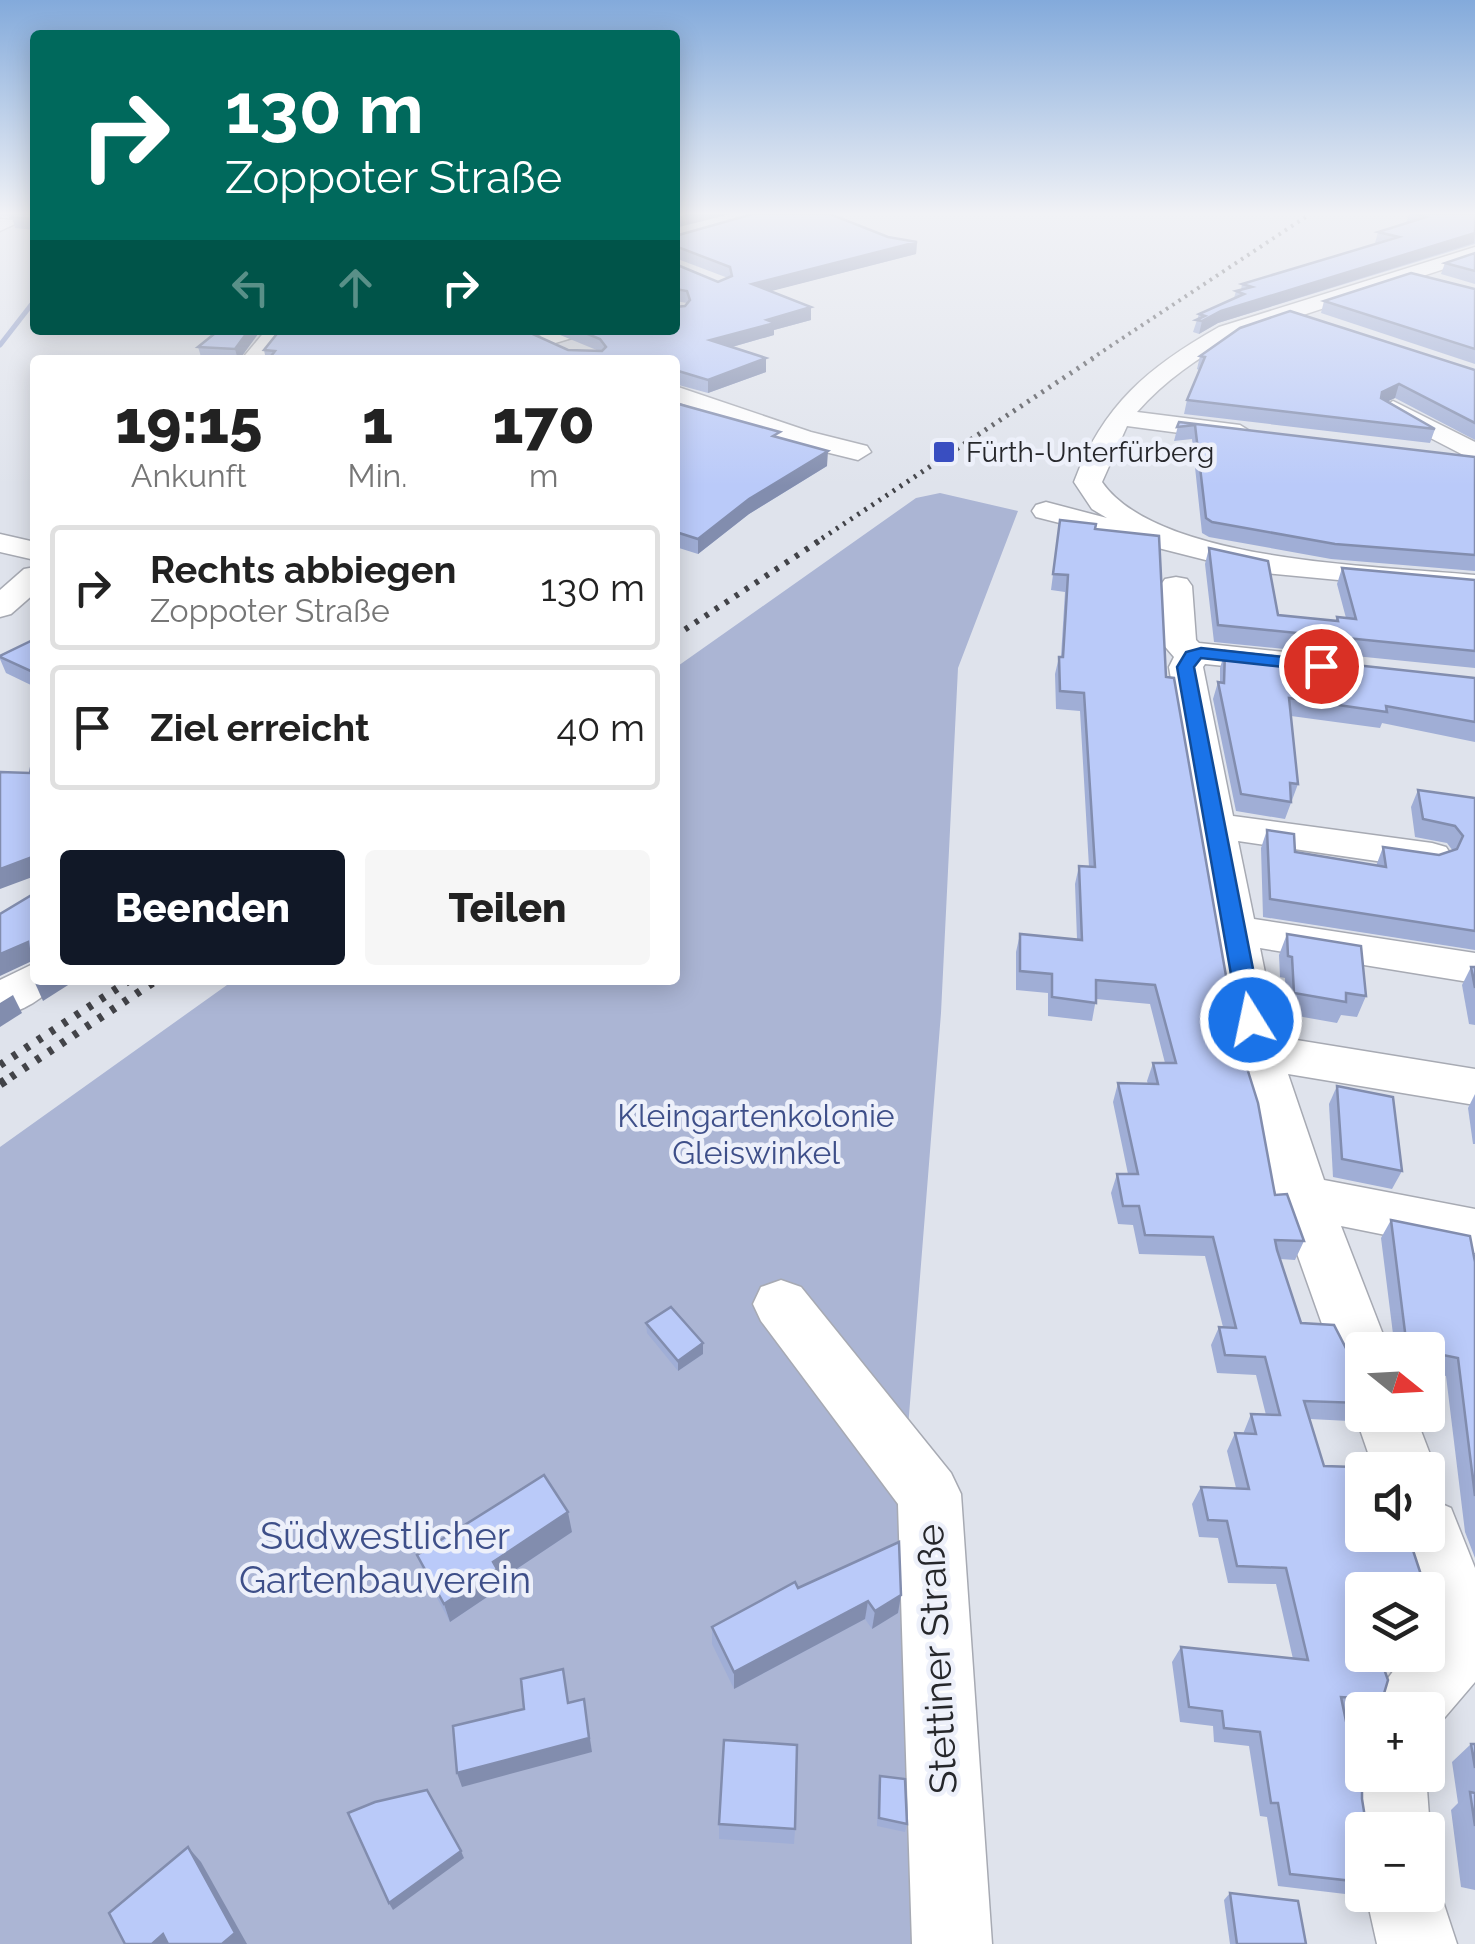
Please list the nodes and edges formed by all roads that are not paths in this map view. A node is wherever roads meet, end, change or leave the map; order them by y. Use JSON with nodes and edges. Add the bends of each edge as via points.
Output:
{"nodes":[{"id":1,"x":1314,"y":305,"type":"edge"},
{"id":2,"x":1288,"y":313,"type":"junction"},
{"id":3,"x":1325,"y":325,"type":"edge"},
{"id":4,"x":274,"y":335,"type":"edge"},
{"id":5,"x":535,"y":335,"type":"edge"},
{"id":6,"x":563,"y":343,"type":"edge"},
{"id":7,"x":257,"y":355,"type":"edge"},
{"id":8,"x":534,"y":355,"type":"edge"},
{"id":9,"x":680,"y":395,"type":"edge"},
{"id":10,"x":1394,"y":410,"type":"edge"},
{"id":11,"x":1118,"y":417,"type":"junction"},
{"id":12,"x":1273,"y":437,"type":"edge"},
{"id":13,"x":858,"y":452,"type":"dead end"},
{"id":14,"x":1417,"y":454,"type":"edge"},
{"id":15,"x":1475,"y":456,"type":"edge"},
{"id":16,"x":1046,"y":511,"type":"dead end"},
{"id":17,"x":0,"y":543,"type":"edge"},
{"id":18,"x":1175,"y":543,"type":"junction"},
{"id":19,"x":30,"y":549,"type":"edge"},
{"id":20,"x":30,"y":581,"type":"edge"},
{"id":21,"x":1475,"y":584,"type":"edge"},
{"id":22,"x":1176,"y":586,"type":"dead end"},
{"id":23,"x":0,"y":608,"type":"edge"},
{"id":24,"x":1192,"y":655,"type":"junction"},
{"id":25,"x":1321,"y":666,"type":"edge"},
{"id":26,"x":1217,"y":826,"type":"junction"},
{"id":27,"x":1432,"y":856,"type":"edge"},
{"id":28,"x":1234,"y":930,"type":"junction"},
{"id":29,"x":1475,"y":968,"type":"edge"},
{"id":30,"x":30,"y":982,"type":"edge"},
{"id":31,"x":0,"y":1001,"type":"edge"},
{"id":32,"x":1257,"y":1050,"type":"junction"},
{"id":33,"x":1475,"y":1087,"type":"edge"},
{"id":34,"x":1304,"y":1197,"type":"junction"},
{"id":35,"x":1475,"y":1231,"type":"edge"},
{"id":36,"x":781,"y":1304,"type":"dead end"},
{"id":37,"x":1354,"y":1332,"type":"edge"},
{"id":38,"x":1437,"y":1552,"type":"edge"},
{"id":39,"x":1472,"y":1640,"type":"edge"},
{"id":40,"x":1421,"y":1692,"type":"edge"},
{"id":41,"x":1410,"y":1912,"type":"edge"},
{"id":42,"x":952,"y":1944,"type":"edge"},
{"id":43,"x":1417,"y":1944,"type":"edge"}],
"edges":[{"from":1,"to":2,"type":"street"},
{"from":2,"to":3,"type":"street"},
{"from":2,"to":11,"type":"street","via":[[1203,345],[1142,390]]},
{"from":4,"to":7,"type":"street"},
{"from":5,"to":6,"type":"street"},
{"from":6,"to":8,"type":"street"},
{"from":9,"to":13,"type":"street"},
{"from":10,"to":15,"type":"street"},
{"from":11,"to":12,"type":"street"},
{"from":11,"to":18,"type":"street","via":[[1090,474],[1090,488],[1115,511]]},
{"from":14,"to":15,"type":"street"},
{"from":16,"to":18,"type":"street"},
{"from":17,"to":19,"type":"street"},
{"from":18,"to":21,"type":"street","via":[[1294,569]]},
{"from":20,"to":23,"type":"street"},
{"from":22,"to":24,"type":"street","via":[[1179,643]]},
{"from":24,"to":25,"type":"street"},
{"from":24,"to":26,"type":"street","via":[[1186,667]]},
{"from":26,"to":27,"type":"street"},
{"from":26,"to":28,"type":"street"},
{"from":28,"to":29,"type":"street"},
{"from":28,"to":32,"type":"street"},
{"from":30,"to":31,"type":"street"},
{"from":32,"to":33,"type":"street"},
{"from":32,"to":34,"type":"street"},
{"from":34,"to":35,"type":"street"},
{"from":34,"to":37,"type":"street"},
{"from":36,"to":42,"type":"street","name":"Stettiner Straße","via":[[929,1494]]},
{"from":38,"to":39,"type":"street"},
{"from":39,"to":40,"type":"street"},
{"from":41,"to":43,"type":"street"}]}
